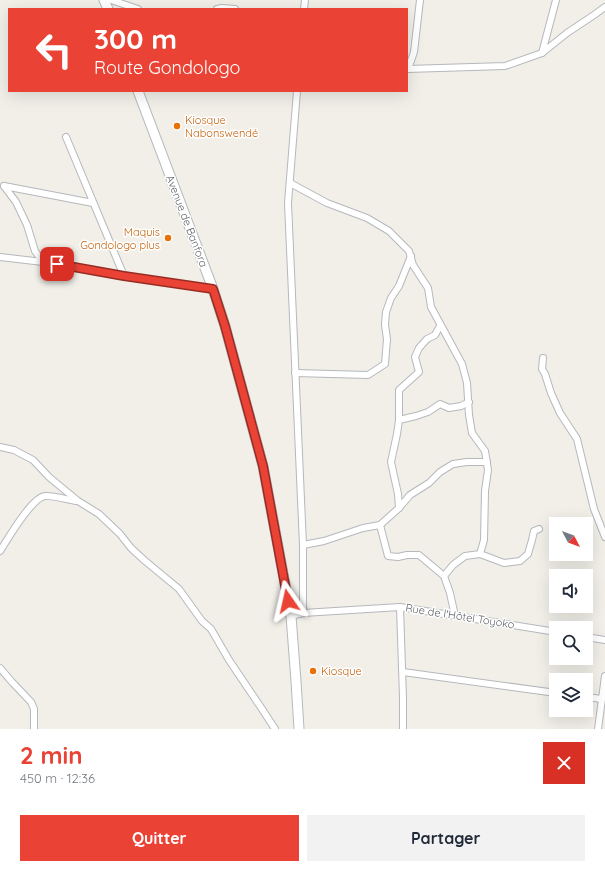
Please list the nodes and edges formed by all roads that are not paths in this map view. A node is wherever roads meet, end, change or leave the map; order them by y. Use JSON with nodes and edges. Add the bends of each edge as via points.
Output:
{"nodes":[{"id":1,"x":111,"y":0,"type":"edge"},
{"id":2,"x":420,"y":0,"type":"edge"},
{"id":3,"x":556,"y":0,"type":"edge"},
{"id":4,"x":605,"y":7,"type":"edge"},
{"id":5,"x":135,"y":8,"type":"edge"},
{"id":6,"x":542,"y":53,"type":"junction"},
{"id":7,"x":408,"y":69,"type":"edge"},
{"id":8,"x":138,"y":92,"type":"edge"},
{"id":9,"x":298,"y":92,"type":"edge"},
{"id":10,"x":66,"y":138,"type":"dead end"},
{"id":11,"x":290,"y":183,"type":"junction"},
{"id":12,"x":2,"y":185,"type":"edge"},
{"id":13,"x":93,"y":203,"type":"junction"},
{"id":14,"x":411,"y":256,"type":"junction"},
{"id":15,"x":0,"y":257,"type":"edge"},
{"id":16,"x":43,"y":262,"type":"junction"},
{"id":17,"x":124,"y":276,"type":"junction"},
{"id":18,"x":213,"y":289,"type":"junction"},
{"id":19,"x":440,"y":326,"type":"junction"},
{"id":20,"x":543,"y":358,"type":"dead end"},
{"id":21,"x":295,"y":373,"type":"junction"},
{"id":22,"x":469,"y":402,"type":"junction"},
{"id":23,"x":399,"y":420,"type":"junction"},
{"id":24,"x":0,"y":447,"type":"edge"},
{"id":25,"x":487,"y":462,"type":"junction"},
{"id":26,"x":78,"y":501,"type":"junction"},
{"id":27,"x":399,"y":508,"type":"junction"},
{"id":28,"x":380,"y":525,"type":"junction"},
{"id":29,"x":539,"y":529,"type":"dead end"},
{"id":30,"x":605,"y":537,"type":"edge"},
{"id":31,"x":302,"y":545,"type":"junction"},
{"id":32,"x":0,"y":551,"type":"edge"},
{"id":33,"x":480,"y":554,"type":"junction"},
{"id":34,"x":444,"y":576,"type":"junction"},
{"id":35,"x":400,"y":607,"type":"junction"},
{"id":36,"x":303,"y":613,"type":"junction"},
{"id":37,"x":291,"y":616,"type":"junction"},
{"id":38,"x":455,"y":616,"type":"junction"},
{"id":39,"x":549,"y":631,"type":"edge"},
{"id":40,"x":593,"y":638,"type":"edge"},
{"id":41,"x":605,"y":640,"type":"edge"},
{"id":42,"x":0,"y":668,"type":"edge"},
{"id":43,"x":403,"y":672,"type":"junction"},
{"id":44,"x":605,"y":676,"type":"edge"},
{"id":45,"x":549,"y":692,"type":"edge"},
{"id":46,"x":593,"y":698,"type":"edge"},
{"id":47,"x":602,"y":699,"type":"junction"},
{"id":48,"x":403,"y":728,"type":"edge"},
{"id":49,"x":34,"y":729,"type":"edge"},
{"id":50,"x":275,"y":729,"type":"edge"},
{"id":51,"x":299,"y":729,"type":"edge"},
{"id":52,"x":410,"y":729,"type":"edge"},
{"id":53,"x":598,"y":729,"type":"edge"}],
"edges":[{"from":1,"to":5,"type":"street"},
{"from":2,"to":7,"type":"street","via":[[414,52]]},
{"from":3,"to":6,"type":"street"},
{"from":4,"to":6,"type":"street"},
{"from":6,"to":7,"type":"street","via":[[505,66]]},
{"from":8,"to":18,"type":"main road","name":"Avenue de Banfora"},
{"from":9,"to":11,"type":"street"},
{"from":10,"to":13,"type":"street"},
{"from":11,"to":14,"type":"street","via":[[327,203],[367,218],[388,231]]},
{"from":11,"to":21,"type":"street","via":[[288,203]]},
{"from":12,"to":13,"type":"street"},
{"from":12,"to":16,"type":"street","via":[[16,202],[27,225],[35,252]]},
{"from":13,"to":17,"type":"street"},
{"from":14,"to":19,"type":"street","via":[[413,265],[428,288],[431,307]]},
{"from":14,"to":21,"type":"street","via":[[386,312],[387,339],[384,364],[368,375]]},
{"from":15,"to":16,"type":"street"},
{"from":16,"to":17,"type":"street"},
{"from":17,"to":18,"type":"street"},
{"from":18,"to":37,"type":"main road","name":"Avenue de Banfora","via":[[263,466]]},
{"from":19,"to":22,"type":"street","via":[[462,364]]},
{"from":19,"to":23,"type":"street","via":[[435,335],[419,348],[415,356],[419,372],[399,390]]},
{"from":20,"to":30,"type":"street","via":[[542,369],[551,393],[560,413],[577,439],[594,508]]},
{"from":21,"to":31,"type":"street"},
{"from":22,"to":23,"type":"street","via":[[449,408],[440,404],[428,412]]},
{"from":22,"to":25,"type":"street","via":[[472,433],[485,451]]},
{"from":23,"to":27,"type":"street","via":[[391,462]]},
{"from":24,"to":26,"type":"street","via":[[14,450],[33,460]]},
{"from":25,"to":27,"type":"street","via":[[453,464],[410,496]]},
{"from":25,"to":33,"type":"street","via":[[484,540]]},
{"from":26,"to":32,"type":"street","via":[[45,496],[38,500],[30,507]]},
{"from":26,"to":50,"type":"street","via":[[99,514],[131,548],[179,589],[202,621],[211,629]]},
{"from":27,"to":28,"type":"street"},
{"from":28,"to":31,"type":"street"},
{"from":28,"to":34,"type":"street","via":[[388,556],[419,555]]},
{"from":29,"to":33,"type":"street","via":[[534,531],[528,554],[520,560],[504,563]]},
{"from":31,"to":36,"type":"street"},
{"from":33,"to":34,"type":"street","via":[[465,556]]},
{"from":34,"to":38,"type":"street"},
{"from":35,"to":36,"type":"street","name":"Rue de l'Hôtel Toyoko"},
{"from":35,"to":38,"type":"street","name":"Rue de l'Hôtel Toyoko"},
{"from":35,"to":43,"type":"street"},
{"from":36,"to":37,"type":"street","name":"Rue de l'Hôtel Toyoko"},
{"from":37,"to":51,"type":"main road","name":"Avenue de Banfora"},
{"from":38,"to":39,"type":"street","name":"Rue de l'Hôtel Toyoko"},
{"from":40,"to":41,"type":"street"},
{"from":42,"to":49,"type":"street","via":[[31,702],[34,709]]},
{"from":43,"to":45,"type":"street"},
{"from":43,"to":48,"type":"street"},
{"from":44,"to":47,"type":"street"},
{"from":46,"to":47,"type":"street"},
{"from":47,"to":53,"type":"street"},
{"from":48,"to":52,"type":"street"}]}
